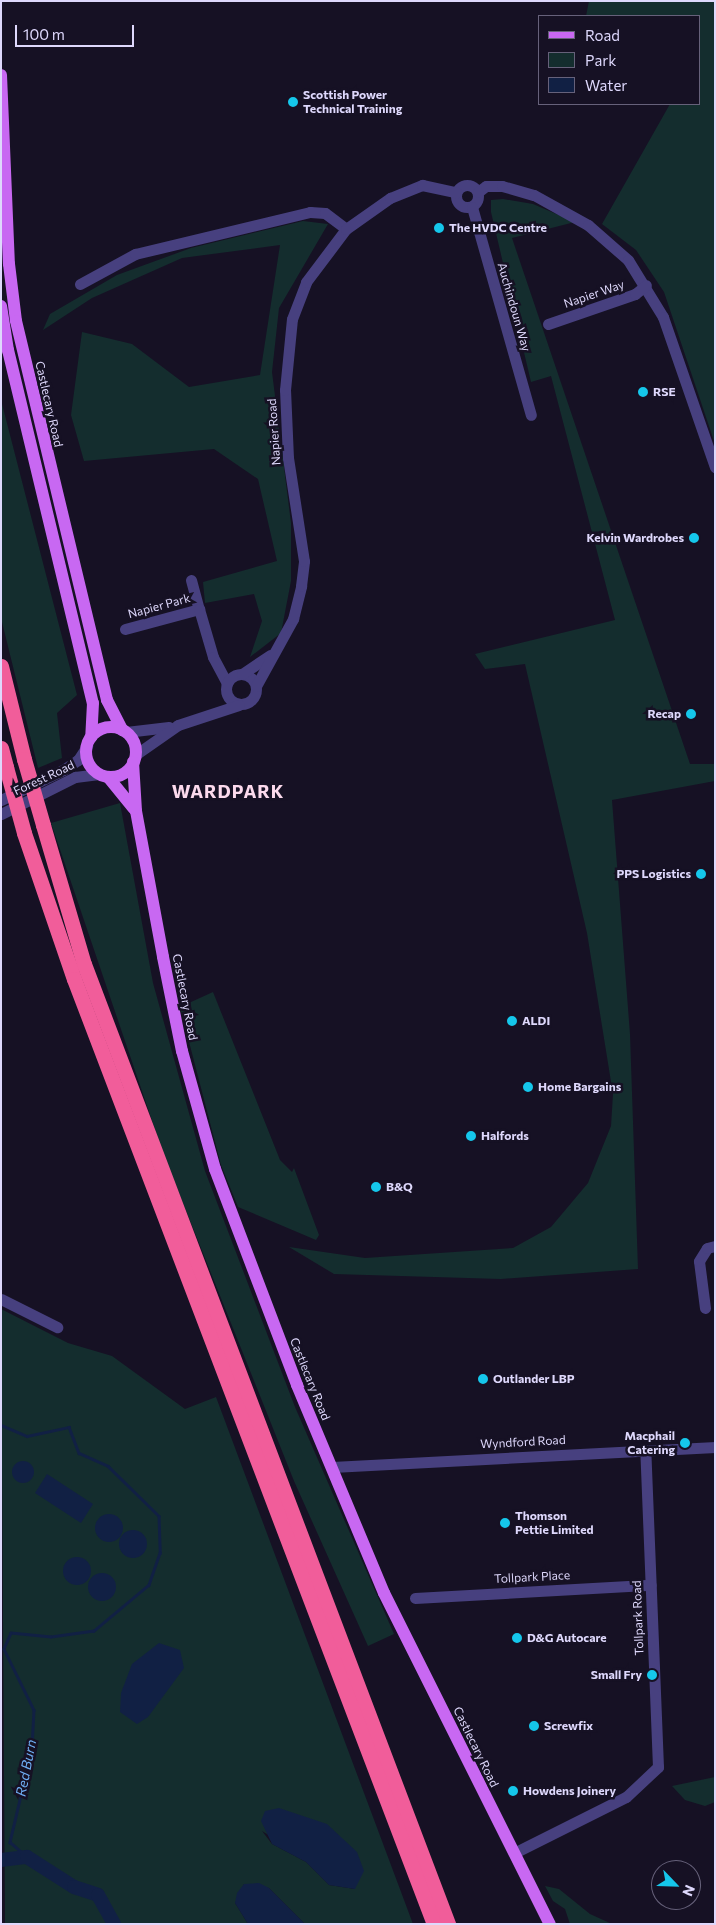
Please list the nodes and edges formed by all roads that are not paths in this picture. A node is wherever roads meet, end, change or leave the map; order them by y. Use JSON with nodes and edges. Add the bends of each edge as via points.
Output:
{"nodes":[{"id":1,"x":1,"y":75,"type":"edge"},
{"id":2,"x":456,"y":192,"type":"junction"},
{"id":3,"x":478,"y":192,"type":"junction"},
{"id":4,"x":472,"y":206,"type":"junction"},
{"id":5,"x":346,"y":229,"type":"junction"},
{"id":6,"x":80,"y":284,"type":"dead end"},
{"id":7,"x":646,"y":285,"type":"junction"},
{"id":8,"x":1,"y":306,"type":"edge"},
{"id":9,"x":548,"y":324,"type":"dead end"},
{"id":10,"x":531,"y":415,"type":"dead end"},
{"id":11,"x":715,"y":467,"type":"edge"},
{"id":12,"x":191,"y":580,"type":"dead end"},
{"id":13,"x":199,"y":609,"type":"junction"},
{"id":14,"x":126,"y":629,"type":"dead end"},
{"id":15,"x":280,"y":645,"type":"junction"},
{"id":16,"x":213,"y":657,"type":"junction"},
{"id":17,"x":1,"y":666,"type":"edge"},
{"id":18,"x":240,"y":674,"type":"junction"},
{"id":19,"x":256,"y":686,"type":"junction"},
{"id":20,"x":226,"y":687,"type":"junction"},
{"id":21,"x":239,"y":705,"type":"junction"},
{"id":22,"x":207,"y":714,"type":"junction"},
{"id":23,"x":178,"y":725,"type":"junction"},
{"id":24,"x":124,"y":731,"type":"junction"},
{"id":25,"x":89,"y":742,"type":"junction"},
{"id":26,"x":1,"y":748,"type":"edge"},
{"id":27,"x":134,"y":758,"type":"junction"},
{"id":28,"x":103,"y":775,"type":"junction"},
{"id":29,"x":1,"y":800,"type":"edge"},
{"id":30,"x":136,"y":811,"type":"junction"},
{"id":31,"x":1,"y":814,"type":"edge"},
{"id":32,"x":715,"y":1246,"type":"edge"},
{"id":33,"x":1,"y":1298,"type":"edge"},
{"id":34,"x":705,"y":1308,"type":"dead end"},
{"id":35,"x":57,"y":1326,"type":"dead end"},
{"id":36,"x":715,"y":1447,"type":"edge"},
{"id":37,"x":645,"y":1450,"type":"junction"},
{"id":38,"x":332,"y":1467,"type":"junction"},
{"id":39,"x":651,"y":1586,"type":"junction"},
{"id":40,"x":415,"y":1598,"type":"dead end"},
{"id":41,"x":514,"y":1853,"type":"junction"},
{"id":42,"x":434,"y":1924,"type":"edge"},
{"id":43,"x":448,"y":1924,"type":"edge"},
{"id":44,"x":550,"y":1924,"type":"edge"}],
"edges":[{"from":1,"to":24,"type":"main road","name":"Castlecary Road","via":[[9,264],[16,321],[107,700]]},
{"from":2,"to":3,"type":"street","name":"Napier Road","via":[[467,184]]},
{"from":2,"to":4,"type":"street","via":[[458,203]]},
{"from":2,"to":5,"type":"street","name":"Napier Road","via":[[422,185],[390,198]]},
{"from":3,"to":4,"type":"street"},
{"from":3,"to":7,"type":"street","name":"Napier Road","via":[[486,186],[502,186],[557,206],[608,242]]},
{"from":4,"to":10,"type":"street","name":"Auchindoun Way"},
{"from":5,"to":6,"type":"street","via":[[326,213],[310,212],[135,254]]},
{"from":5,"to":15,"type":"street","name":"Napier Road","via":[[306,282],[292,319],[285,390],[288,458],[304,561],[293,619]]},
{"from":7,"to":9,"type":"street","name":"Napier Way","via":[[636,294]]},
{"from":7,"to":11,"type":"street","name":"Napier Road","via":[[675,348]]},
{"from":8,"to":25,"type":"main road","via":[[8,350],[92,696]]},
{"from":12,"to":13,"type":"street","name":"Napier Park"},
{"from":13,"to":14,"type":"street","name":"Napier Park"},
{"from":13,"to":16,"type":"street","name":"Napier Park"},
{"from":15,"to":18,"type":"street","name":"Napier Road"},
{"from":15,"to":19,"type":"street","name":"Napier Road"},
{"from":16,"to":18,"type":"street"},
{"from":16,"to":20,"type":"street","name":"Napier Park"},
{"from":17,"to":43,"type":"highway","bridge":true,"via":[[24,759],[84,964]]},
{"from":18,"to":19,"type":"street"},
{"from":18,"to":20,"type":"street","name":"Napier Road"},
{"from":19,"to":21,"type":"street","name":"Napier Road","via":[[252,700]]},
{"from":20,"to":21,"type":"street","name":"Napier Park"},
{"from":20,"to":22,"type":"street"},
{"from":21,"to":22,"type":"street"},
{"from":22,"to":23,"type":"street"},
{"from":23,"to":24,"type":"street"},
{"from":23,"to":27,"type":"street"},
{"from":24,"to":25,"type":"main road","via":[[103,728]]},
{"from":24,"to":27,"type":"main road"},
{"from":25,"to":28,"type":"main road","via":[[89,763]]},
{"from":25,"to":29,"type":"street","name":"Forest Road","via":[[78,760],[63,770]]},
{"from":26,"to":42,"type":"highway","bridge":true,"via":[[24,833],[74,979]]},
{"from":27,"to":28,"type":"main road","via":[[125,772]]},
{"from":27,"to":30,"type":"main road","name":"Castlecary Road"},
{"from":28,"to":30,"type":"main road","name":"Castlecary Road"},
{"from":28,"to":31,"type":"street","name":"Forest Road","via":[[75,777]]},
{"from":30,"to":38,"type":"main road","name":"Castlecary Road","via":[[182,1051],[201,1122],[232,1214]]},
{"from":32,"to":34,"type":"street","via":[[707,1248],[699,1261]]},
{"from":33,"to":35,"type":"street"},
{"from":36,"to":37,"type":"street","name":"Wyndford Road"},
{"from":37,"to":38,"type":"street","name":"Wyndford Road"},
{"from":37,"to":39,"type":"street","name":"Tollpark Road"},
{"from":38,"to":41,"type":"main road","name":"Castlecary Road","via":[[384,1593]]},
{"from":39,"to":40,"type":"street","name":"Tollpark Place"},
{"from":39,"to":41,"type":"street","name":"Tollpark Road","via":[[658,1766],[626,1797]]},
{"from":41,"to":44,"type":"main road","name":"Castlecary Road"}]}
